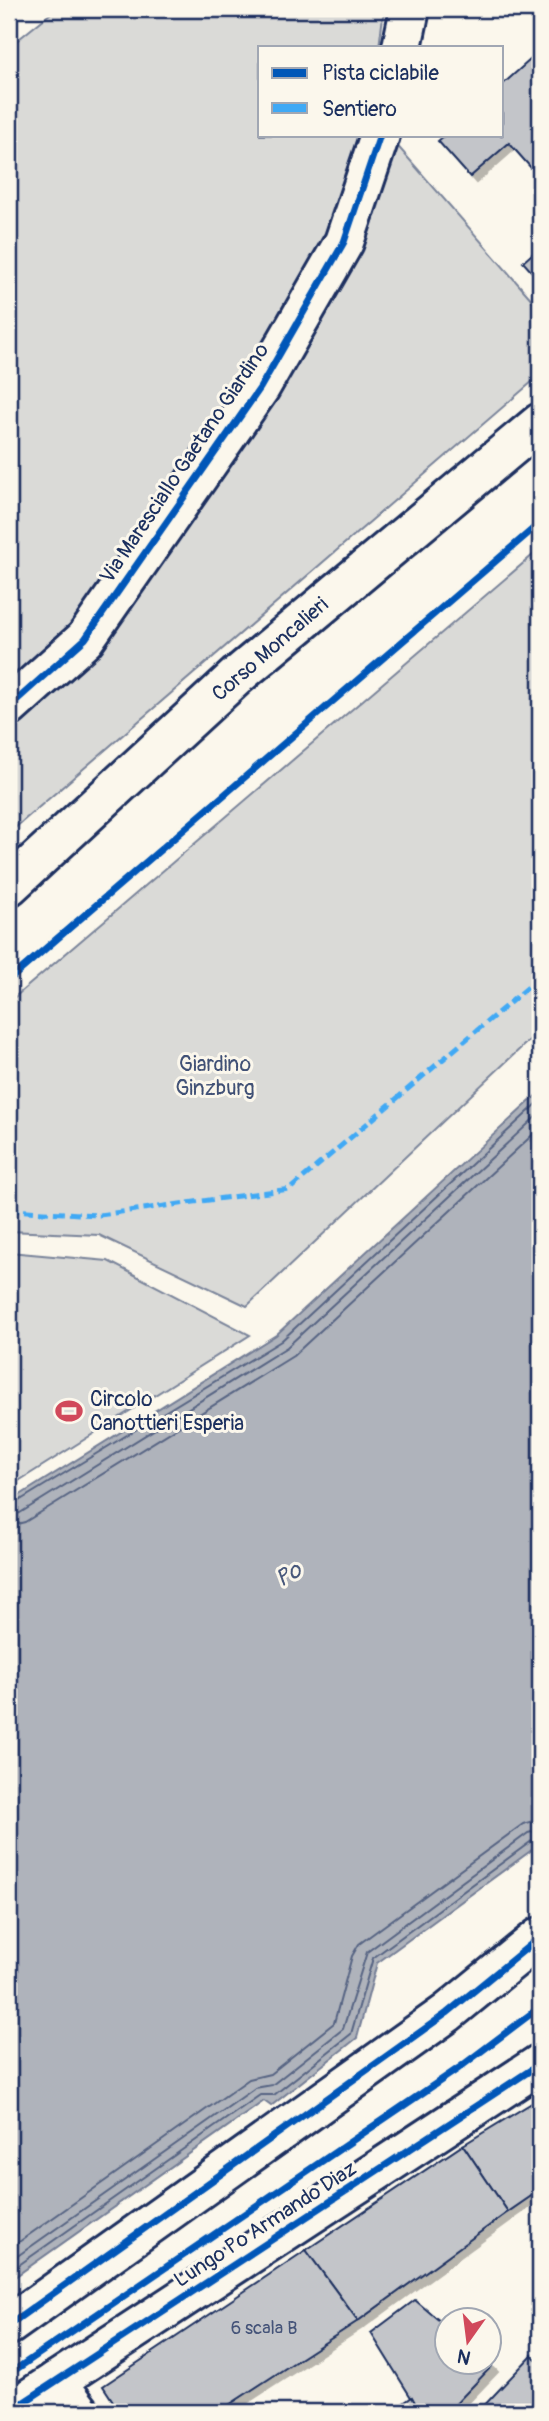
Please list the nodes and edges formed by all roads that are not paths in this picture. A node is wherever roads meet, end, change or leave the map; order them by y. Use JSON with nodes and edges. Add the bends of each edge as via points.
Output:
{"nodes":[{"id":1,"x":410,"y":9,"type":"edge"},
{"id":2,"x":402,"y":46,"type":"edge"},
{"id":3,"x":380,"y":136,"type":"edge"},
{"id":4,"x":540,"y":423,"type":"edge"},
{"id":5,"x":9,"y":707,"type":"edge"},
{"id":6,"x":9,"y":886,"type":"edge"},
{"id":7,"x":540,"y":1937,"type":"edge"},
{"id":8,"x":540,"y":2064,"type":"edge"},
{"id":9,"x":9,"y":2325,"type":"edge"},
{"id":10,"x":56,"y":2381,"type":"junction"},
{"id":11,"x":9,"y":2412,"type":"edge"},
{"id":12,"x":80,"y":2412,"type":"edge"}],
"edges":[{"from":1,"to":2,"type":"street"},
{"from":3,"to":5,"type":"street","name":"Via Maresciallo Gaetano Giardino","via":[[344,242],[260,388],[85,639]]},
{"from":4,"to":6,"type":"street","name":"Corso Moncalieri","via":[[237,676]]},
{"from":7,"to":9,"type":"street","via":[[447,2013]]},
{"from":8,"to":10,"type":"street","name":"Lungo Po Armando Diaz"},
{"from":10,"to":11,"type":"street","name":"Lungo Po Armando Diaz"},
{"from":10,"to":12,"type":"street"}]}
